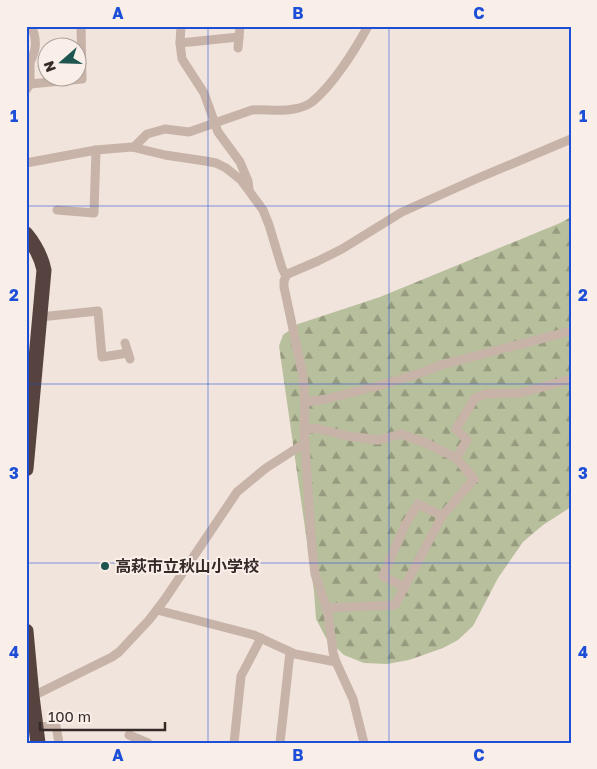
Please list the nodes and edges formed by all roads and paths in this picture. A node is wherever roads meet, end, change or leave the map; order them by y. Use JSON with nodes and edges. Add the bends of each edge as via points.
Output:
{"nodes":[{"id":1,"x":31,"y":26,"type":"edge"},
{"id":2,"x":81,"y":26,"type":"edge"},
{"id":3,"x":181,"y":26,"type":"edge"},
{"id":4,"x":240,"y":26,"type":"edge"},
{"id":5,"x":368,"y":26,"type":"edge"},
{"id":6,"x":239,"y":38,"type":"junction"},
{"id":7,"x":180,"y":43,"type":"junction"},
{"id":8,"x":238,"y":48,"type":"dead end"},
{"id":9,"x":28,"y":63,"type":"edge"},
{"id":10,"x":28,"y":87,"type":"edge"},
{"id":11,"x":214,"y":124,"type":"junction"},
{"id":12,"x":571,"y":139,"type":"edge"},
{"id":13,"x":134,"y":147,"type":"junction"},
{"id":14,"x":96,"y":150,"type":"junction"},
{"id":15,"x":26,"y":163,"type":"edge"},
{"id":16,"x":250,"y":192,"type":"junction"},
{"id":17,"x":57,"y":210,"type":"dead end"},
{"id":18,"x":26,"y":234,"type":"edge"},
{"id":19,"x":286,"y":276,"type":"junction"},
{"id":20,"x":40,"y":317,"type":"junction"},
{"id":21,"x":571,"y":331,"type":"edge"},
{"id":22,"x":125,"y":343,"type":"dead end"},
{"id":23,"x":571,"y":379,"type":"edge"},
{"id":24,"x":305,"y":402,"type":"junction"},
{"id":25,"x":304,"y":430,"type":"junction"},
{"id":26,"x":305,"y":442,"type":"junction"},
{"id":27,"x":456,"y":458,"type":"junction"},
{"id":28,"x":26,"y":469,"type":"edge"},
{"id":29,"x":442,"y":516,"type":"junction"},
{"id":30,"x":404,"y":587,"type":"junction"},
{"id":31,"x":326,"y":608,"type":"junction"},
{"id":32,"x":157,"y":610,"type":"junction"},
{"id":33,"x":261,"y":638,"type":"junction"},
{"id":34,"x":27,"y":639,"type":"edge"},
{"id":35,"x":290,"y":652,"type":"junction"},
{"id":36,"x":336,"y":662,"type":"junction"},
{"id":37,"x":28,"y":672,"type":"edge"},
{"id":38,"x":29,"y":697,"type":"edge"},
{"id":39,"x":36,"y":727,"type":"junction"},
{"id":40,"x":129,"y":734,"type":"dead end"},
{"id":41,"x":38,"y":743,"type":"edge"},
{"id":42,"x":59,"y":743,"type":"edge"},
{"id":43,"x":147,"y":743,"type":"edge"},
{"id":44,"x":234,"y":743,"type":"edge"},
{"id":45,"x":280,"y":743,"type":"edge"},
{"id":46,"x":364,"y":743,"type":"edge"}],
"edges":[{"from":1,"to":9,"type":"street","via":[[36,40]]},
{"from":2,"to":10,"type":"street","via":[[82,79]]},
{"from":3,"to":7,"type":"street"},
{"from":4,"to":6,"type":"street"},
{"from":5,"to":11,"type":"street","via":[[341,69],[311,103],[287,110],[252,110]]},
{"from":6,"to":7,"type":"street"},
{"from":6,"to":8,"type":"street"},
{"from":7,"to":11,"type":"street","via":[[182,59],[204,93]]},
{"from":9,"to":10,"type":"street"},
{"from":11,"to":13,"type":"street","via":[[189,132],[165,129],[146,134]]},
{"from":11,"to":16,"type":"street","via":[[243,167]]},
{"from":12,"to":19,"type":"street","via":[[402,212],[342,249]]},
{"from":13,"to":14,"type":"street"},
{"from":13,"to":16,"type":"street","via":[[216,163],[241,180]]},
{"from":14,"to":15,"type":"street"},
{"from":14,"to":17,"type":"street","via":[[94,212]]},
{"from":16,"to":19,"type":"street","via":[[263,210]]},
{"from":18,"to":20,"type":"highway","via":[[42,259],[44,270]]},
{"from":19,"to":24,"type":"street","via":[[284,287],[302,368]]},
{"from":20,"to":22,"type":"street","via":[[98,311],[102,357],[129,356]]},
{"from":20,"to":28,"type":"highway"},
{"from":21,"to":24,"type":"street","via":[[441,365],[378,386]]},
{"from":23,"to":27,"type":"street","via":[[520,393],[486,394],[475,398],[456,429],[467,440]]},
{"from":24,"to":25,"type":"street"},
{"from":25,"to":26,"type":"street"},
{"from":25,"to":27,"type":"street","via":[[315,428],[378,440],[401,434]]},
{"from":26,"to":31,"type":"street","via":[[314,565]]},
{"from":26,"to":32,"type":"street","via":[[237,492]]},
{"from":27,"to":29,"type":"street","via":[[474,479]]},
{"from":29,"to":30,"type":"street"},
{"from":29,"to":30,"type":"street","via":[[418,504],[405,526],[383,576]]},
{"from":30,"to":31,"type":"street","via":[[394,605]]},
{"from":31,"to":36,"type":"street"},
{"from":32,"to":33,"type":"street"},
{"from":32,"to":38,"type":"street","via":[[112,657]]},
{"from":33,"to":35,"type":"street"},
{"from":33,"to":44,"type":"street","via":[[241,676]]},
{"from":34,"to":37,"type":"highway"},
{"from":35,"to":36,"type":"street"},
{"from":35,"to":45,"type":"street"},
{"from":36,"to":46,"type":"street","via":[[352,699]]},
{"from":37,"to":38,"type":"highway"},
{"from":38,"to":39,"type":"highway"},
{"from":39,"to":41,"type":"highway"},
{"from":39,"to":42,"type":"street","via":[[56,726]]},
{"from":40,"to":43,"type":"street"}]}
